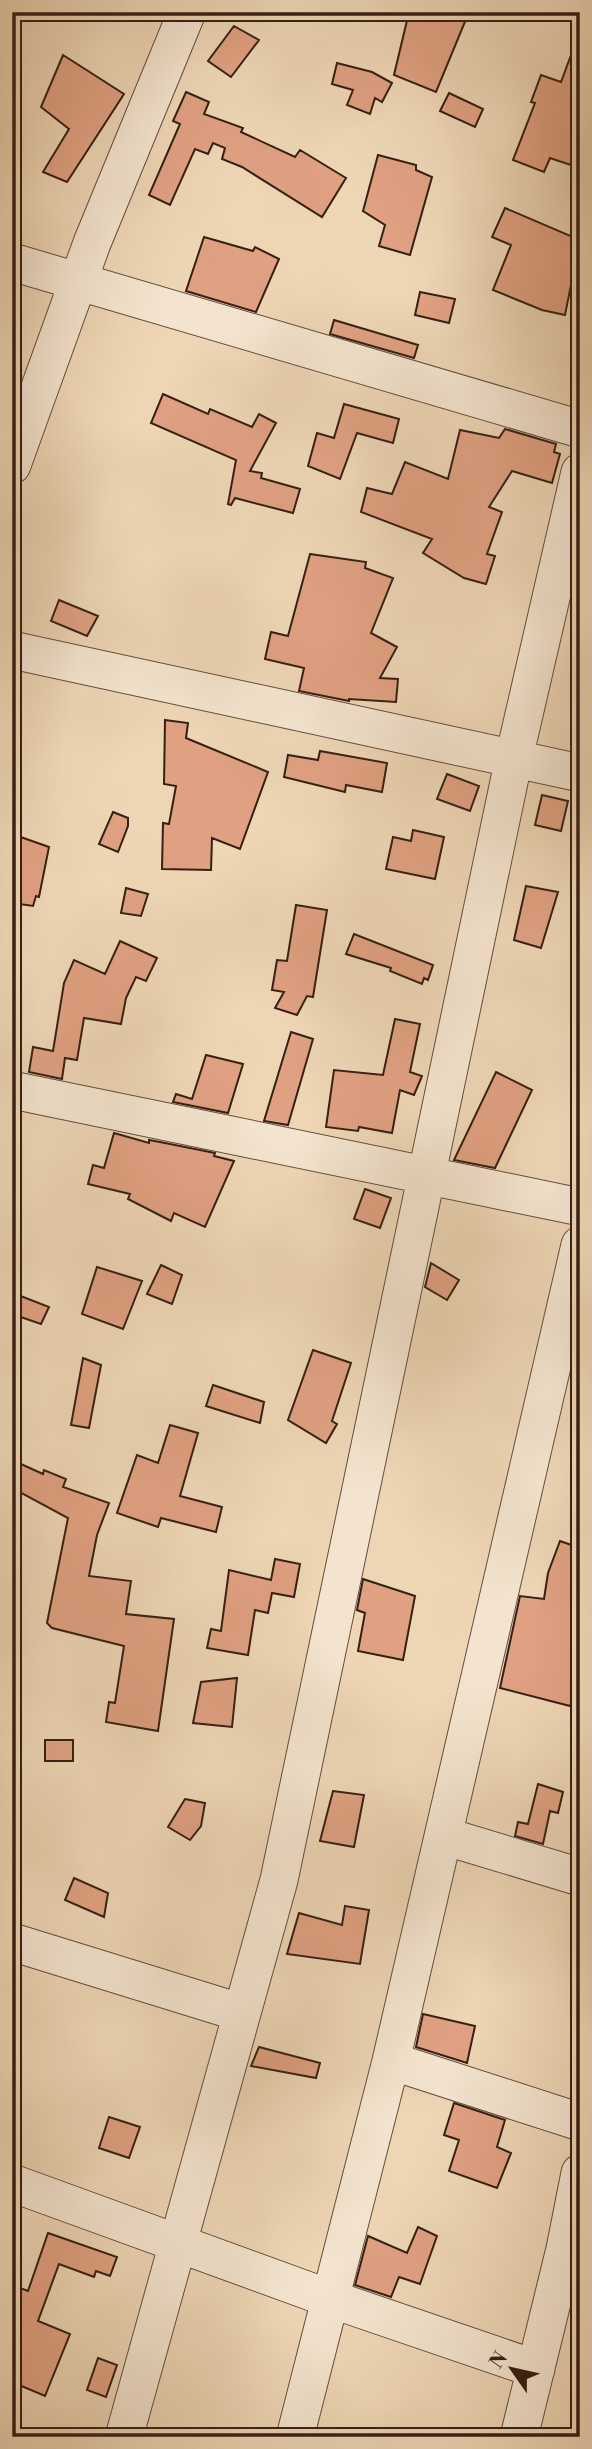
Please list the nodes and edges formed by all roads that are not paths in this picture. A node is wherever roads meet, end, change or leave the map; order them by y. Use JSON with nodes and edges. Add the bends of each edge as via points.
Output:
{"nodes":[{"id":1,"x":187,"y":12,"type":"edge"},
{"id":2,"x":12,"y":262,"type":"edge"},
{"id":3,"x":78,"y":281,"type":"junction"},
{"id":4,"x":580,"y":429,"type":"edge"},
{"id":5,"x":12,"y":465,"type":"edge"},
{"id":6,"x":580,"y":471,"type":"edge"},
{"id":7,"x":12,"y":650,"type":"edge"},
{"id":8,"x":514,"y":758,"type":"junction"},
{"id":9,"x":580,"y":773,"type":"edge"},
{"id":10,"x":12,"y":1090,"type":"edge"},
{"id":11,"x":427,"y":1176,"type":"junction"},
{"id":12,"x":580,"y":1207,"type":"edge"},
{"id":13,"x":580,"y":1244,"type":"edge"},
{"id":14,"x":444,"y":1836,"type":"junction"},
{"id":15,"x":580,"y":1877,"type":"edge"},
{"id":16,"x":12,"y":1942,"type":"edge"},
{"id":17,"x":242,"y":2013,"type":"junction"},
{"id":18,"x":391,"y":2060,"type":"junction"},
{"id":19,"x":580,"y":2122,"type":"edge"},
{"id":20,"x":580,"y":2173,"type":"edge"},
{"id":21,"x":12,"y":2183,"type":"edge"},
{"id":22,"x":178,"y":2242,"type":"junction"},
{"id":23,"x":331,"y":2299,"type":"junction"},
{"id":24,"x":536,"y":2369,"type":"junction"},
{"id":25,"x":124,"y":2437,"type":"edge"},
{"id":26,"x":295,"y":2437,"type":"edge"},
{"id":27,"x":519,"y":2437,"type":"edge"}],
"edges":[{"from":1,"to":3,"type":"street"},
{"from":2,"to":3,"type":"street"},
{"from":3,"to":4,"type":"street"},
{"from":3,"to":5,"type":"street"},
{"from":6,"to":8,"type":"street"},
{"from":7,"to":8,"type":"street"},
{"from":8,"to":9,"type":"street"},
{"from":8,"to":11,"type":"street"},
{"from":10,"to":11,"type":"street"},
{"from":11,"to":12,"type":"street"},
{"from":11,"to":17,"type":"street","via":[[279,1880]]},
{"from":13,"to":14,"type":"street"},
{"from":14,"to":15,"type":"street"},
{"from":14,"to":18,"type":"street"},
{"from":16,"to":17,"type":"street"},
{"from":17,"to":22,"type":"street"},
{"from":18,"to":19,"type":"street"},
{"from":18,"to":23,"type":"street"},
{"from":20,"to":24,"type":"street"},
{"from":21,"to":22,"type":"street"},
{"from":22,"to":23,"type":"street"},
{"from":22,"to":25,"type":"street"},
{"from":23,"to":24,"type":"street"},
{"from":23,"to":26,"type":"street"},
{"from":24,"to":27,"type":"street"}]}
